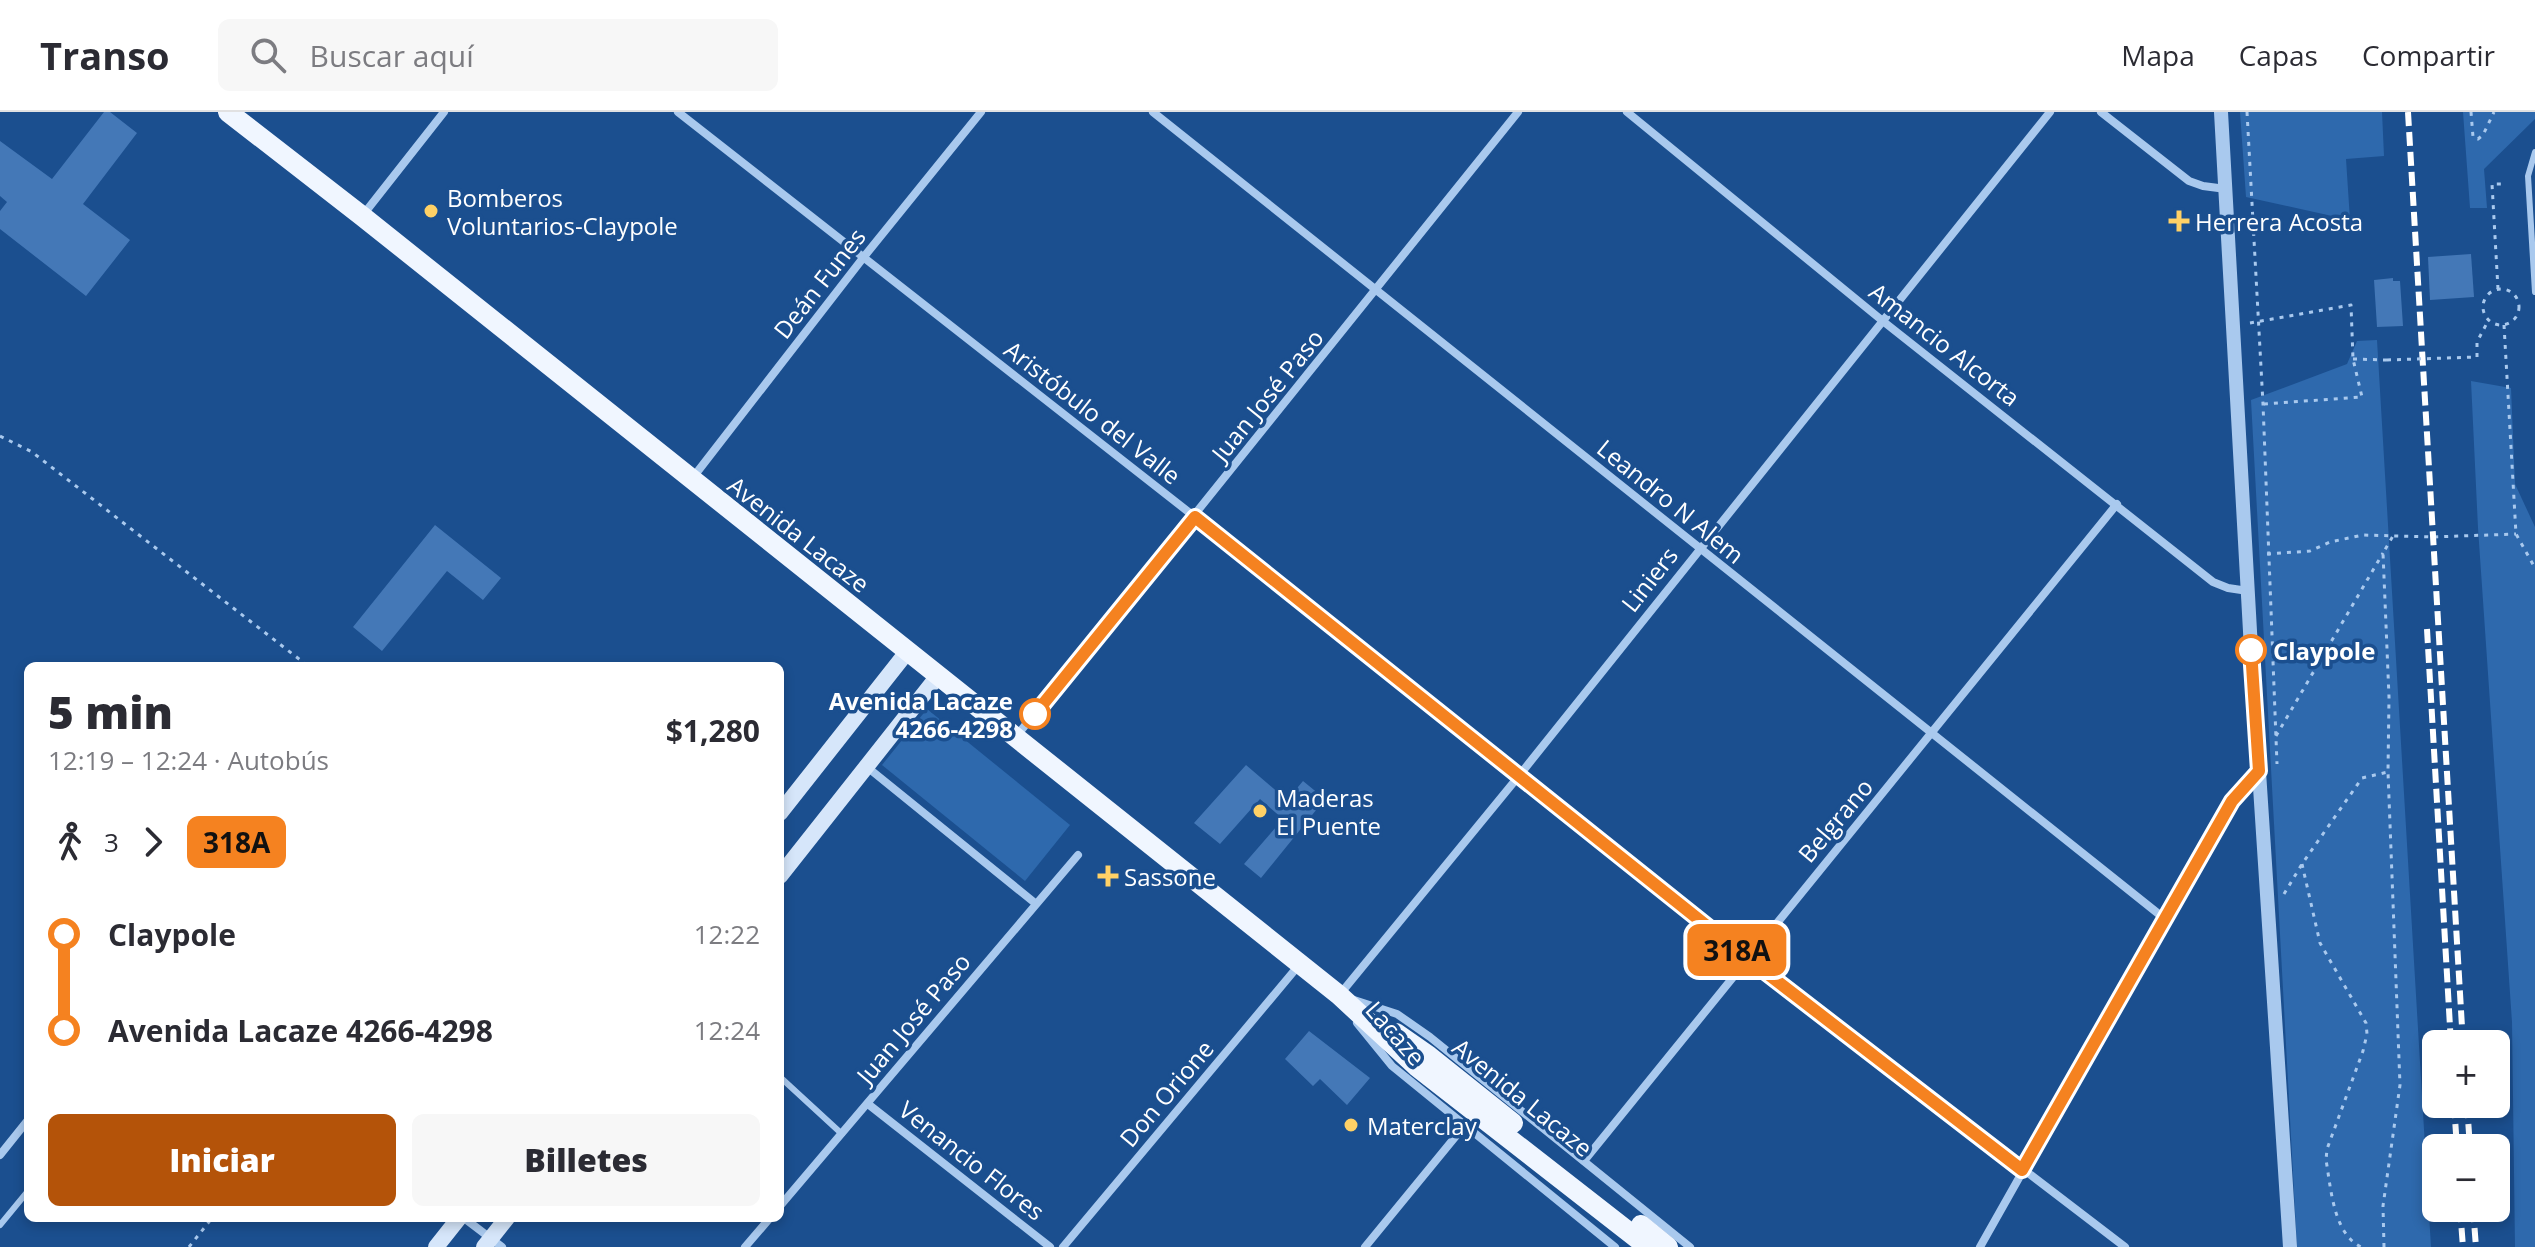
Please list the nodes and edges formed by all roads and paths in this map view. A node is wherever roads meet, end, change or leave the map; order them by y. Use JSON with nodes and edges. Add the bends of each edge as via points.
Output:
{"nodes":[{"id":1,"x":228,"y":112,"type":"edge"},
{"id":2,"x":444,"y":112,"type":"edge"},
{"id":3,"x":678,"y":112,"type":"edge"},
{"id":4,"x":981,"y":112,"type":"edge"},
{"id":5,"x":1153,"y":112,"type":"edge"},
{"id":6,"x":1518,"y":112,"type":"edge"},
{"id":7,"x":1627,"y":112,"type":"edge"},
{"id":8,"x":2050,"y":112,"type":"edge"},
{"id":9,"x":2101,"y":112,"type":"edge"},
{"id":10,"x":2221,"y":112,"type":"edge"},
{"id":11,"x":2247,"y":112,"type":"edge"},
{"id":12,"x":2471,"y":112,"type":"edge"},
{"id":13,"x":2494,"y":112,"type":"edge"},
{"id":14,"x":2535,"y":152,"type":"edge"},
{"id":15,"x":2506,"y":184,"type":"dead end"},
{"id":16,"x":2226,"y":189,"type":"junction"},
{"id":17,"x":362,"y":216,"type":"junction"},
{"id":18,"x":863,"y":258,"type":"junction"},
{"id":19,"x":2498,"y":289,"type":"junction"},
{"id":20,"x":1376,"y":290,"type":"junction"},
{"id":21,"x":2535,"y":292,"type":"edge"},
{"id":22,"x":2488,"y":321,"type":"junction"},
{"id":23,"x":1884,"y":322,"type":"junction"},
{"id":24,"x":2259,"y":323,"type":"junction"},
{"id":25,"x":2234,"y":324,"type":"junction"},
{"id":26,"x":2504,"y":325,"type":"junction"},
{"id":27,"x":2353,"y":359,"type":"junction"},
{"id":28,"x":2263,"y":404,"type":"junction"},
{"id":29,"x":0,"y":436,"type":"edge"},
{"id":30,"x":691,"y":480,"type":"junction"},
{"id":31,"x":2117,"y":504,"type":"junction"},
{"id":32,"x":1195,"y":517,"type":"junction"},
{"id":33,"x":2516,"y":534,"type":"junction"},
{"id":34,"x":2393,"y":536,"type":"junction"},
{"id":35,"x":1699,"y":549,"type":"junction"},
{"id":36,"x":2383,"y":553,"type":"junction"},
{"id":37,"x":2270,"y":554,"type":"junction"},
{"id":38,"x":2247,"y":556,"type":"junction"},
{"id":39,"x":2535,"y":568,"type":"edge"},
{"id":40,"x":2248,"y":591,"type":"junction"},
{"id":41,"x":907,"y":652,"type":"junction"},
{"id":42,"x":303,"y":662,"type":"edge"},
{"id":43,"x":938,"y":676,"type":"junction"},
{"id":44,"x":1932,"y":735,"type":"junction"},
{"id":45,"x":2275,"y":737,"type":"junction"},
{"id":46,"x":1015,"y":738,"type":"junction"},
{"id":47,"x":2277,"y":765,"type":"dead end"},
{"id":48,"x":867,"y":767,"type":"junction"},
{"id":49,"x":2259,"y":771,"type":"junction"},
{"id":50,"x":2388,"y":772,"type":"junction"},
{"id":51,"x":1518,"y":777,"type":"junction"},
{"id":52,"x":784,"y":808,"type":"edge"},
{"id":53,"x":1078,"y":855,"type":"dead end"},
{"id":54,"x":2302,"y":864,"type":"junction"},
{"id":55,"x":784,"y":871,"type":"edge"},
{"id":56,"x":2283,"y":879,"type":"dead end"},
{"id":57,"x":1035,"y":903,"type":"junction"},
{"id":58,"x":2165,"y":919,"type":"junction"},
{"id":59,"x":1747,"y":958,"type":"junction"},
{"id":60,"x":1300,"y":964,"type":"junction"},
{"id":61,"x":1339,"y":995,"type":"junction"},
{"id":62,"x":784,"y":1081,"type":"edge"},
{"id":63,"x":868,"y":1104,"type":"junction"},
{"id":64,"x":24,"y":1125,"type":"edge"},
{"id":65,"x":1465,"y":1125,"type":"junction"},
{"id":66,"x":842,"y":1134,"type":"junction"},
{"id":67,"x":0,"y":1155,"type":"edge"},
{"id":68,"x":2022,"y":1170,"type":"junction"},
{"id":69,"x":1575,"y":1171,"type":"junction"},
{"id":70,"x":24,"y":1196,"type":"edge"},
{"id":71,"x":784,"y":1201,"type":"edge"},
{"id":72,"x":209,"y":1222,"type":"edge"},
{"id":73,"x":458,"y":1222,"type":"edge"},
{"id":74,"x":467,"y":1222,"type":"edge"},
{"id":75,"x":505,"y":1222,"type":"edge"},
{"id":76,"x":767,"y":1222,"type":"edge"},
{"id":77,"x":0,"y":1225,"type":"edge"},
{"id":78,"x":492,"y":1244,"type":"edge"},
{"id":79,"x":189,"y":1247,"type":"edge"},
{"id":80,"x":436,"y":1247,"type":"edge"},
{"id":81,"x":745,"y":1247,"type":"edge"},
{"id":82,"x":1050,"y":1247,"type":"edge"},
{"id":83,"x":1063,"y":1247,"type":"edge"},
{"id":84,"x":1365,"y":1247,"type":"edge"},
{"id":85,"x":1615,"y":1247,"type":"edge"},
{"id":86,"x":1648,"y":1247,"type":"edge"},
{"id":87,"x":1668,"y":1247,"type":"edge"},
{"id":88,"x":1690,"y":1247,"type":"edge"},
{"id":89,"x":1980,"y":1247,"type":"edge"},
{"id":90,"x":2125,"y":1247,"type":"edge"},
{"id":91,"x":2290,"y":1247,"type":"edge"},
{"id":92,"x":2361,"y":1247,"type":"edge"},
{"id":93,"x":2384,"y":1247,"type":"edge"}],
"edges":[{"from":1,"to":17,"type":"main road","name":"Avenida Lacaze"},
{"from":2,"to":17,"type":"street"},
{"from":3,"to":18,"type":"street","name":"Aristóbulo del Valle"},
{"from":4,"to":18,"type":"street","name":"Deán Funes"},
{"from":5,"to":20,"type":"street","name":"Leandro N Alem"},
{"from":6,"to":20,"type":"street","name":"Juan José Paso"},
{"from":7,"to":23,"type":"street","name":"Amancio Alcorta"},
{"from":8,"to":23,"type":"street","name":"Liniers"},
{"from":9,"to":16,"type":"street","via":[[2189,181]]},
{"from":10,"to":16,"type":"street"},
{"from":11,"to":24,"type":"path"},
{"from":12,"to":13,"type":"path","via":[[2473,137],[2478,139]]},
{"from":14,"to":21,"type":"lane","via":[[2528,176]]},
{"from":15,"to":19,"type":"path","via":[[2492,184]]},
{"from":16,"to":25,"type":"street"},
{"from":17,"to":30,"type":"main road","name":"Avenida Lacaze"},
{"from":18,"to":30,"type":"street","name":"Deán Funes"},
{"from":18,"to":32,"type":"street","name":"Aristóbulo del Valle"},
{"from":19,"to":22,"type":"path","via":[[2483,304]]},
{"from":19,"to":26,"type":"path","via":[[2512,293],[2519,304],[2517,315]]},
{"from":20,"to":32,"type":"street","name":"Juan José Paso"},
{"from":20,"to":35,"type":"street","name":"Leandro N Alem"},
{"from":22,"to":26,"type":"path"},
{"from":22,"to":27,"type":"path","bridge":true,"via":[[2477,342],[2477,357]]},
{"from":23,"to":31,"type":"street","name":"Amancio Alcorta"},
{"from":23,"to":35,"type":"street","name":"Liniers"},
{"from":24,"to":25,"type":"path"},
{"from":24,"to":27,"type":"path","via":[[2351,305]]},
{"from":24,"to":28,"type":"path"},
{"from":25,"to":38,"type":"street"},
{"from":26,"to":33,"type":"path"},
{"from":27,"to":28,"type":"path","via":[[2362,397]]},
{"from":28,"to":37,"type":"path"},
{"from":29,"to":42,"type":"path","via":[[32,452]]},
{"from":30,"to":41,"type":"main road","name":"Avenida Lacaze"},
{"from":31,"to":40,"type":"street","name":"Amancio Alcorta","via":[[2213,582]]},
{"from":31,"to":44,"type":"street","name":"Belgrano"},
{"from":32,"to":46,"type":"street","name":"Juan José Paso"},
{"from":32,"to":51,"type":"street","name":"Aristóbulo del Valle"},
{"from":33,"to":34,"type":"path"},
{"from":33,"to":39,"type":"path"},
{"from":34,"to":36,"type":"path"},
{"from":34,"to":37,"type":"path","via":[[2349,536],[2310,551]]},
{"from":35,"to":44,"type":"street","name":"Leandro N Alem"},
{"from":35,"to":51,"type":"street","name":"Liniers"},
{"from":36,"to":45,"type":"path"},
{"from":36,"to":50,"type":"path"},
{"from":37,"to":38,"type":"path"},
{"from":37,"to":45,"type":"path"},
{"from":38,"to":40,"type":"street"},
{"from":40,"to":49,"type":"street"},
{"from":41,"to":43,"type":"main road","name":"Avenida Lacaze"},
{"from":41,"to":52,"type":"main road"},
{"from":43,"to":46,"type":"main road","name":"Avenida Lacaze"},
{"from":43,"to":48,"type":"main road"},
{"from":44,"to":58,"type":"street","name":"Leandro N Alem"},
{"from":44,"to":59,"type":"street","name":"Belgrano"},
{"from":45,"to":47,"type":"path"},
{"from":46,"to":60,"type":"main road","name":"Avenida Lacaze"},
{"from":48,"to":55,"type":"main road"},
{"from":48,"to":57,"type":"street"},
{"from":49,"to":58,"type":"street","via":[[2232,801]]},
{"from":49,"to":91,"type":"street"},
{"from":50,"to":54,"type":"path","via":[[2362,778]]},
{"from":50,"to":93,"type":"path","via":[[2400,1085],[2383,1206]]},
{"from":51,"to":59,"type":"street","name":"Aristóbulo del Valle"},
{"from":51,"to":61,"type":"street","name":"Liniers"},
{"from":53,"to":57,"type":"street","name":"Juan José Paso"},
{"from":54,"to":56,"type":"path","via":[[2284,894]]},
{"from":54,"to":92,"type":"path","via":[[2320,943],[2366,1023],[2363,1051],[2326,1160],[2340,1225]]},
{"from":57,"to":63,"type":"street","name":"Juan José Paso"},
{"from":58,"to":68,"type":"street"},
{"from":59,"to":68,"type":"street","name":"Aristóbulo del Valle"},
{"from":59,"to":69,"type":"street","name":"Belgrano"},
{"from":60,"to":61,"type":"main road","name":"Avenida Lacaze"},
{"from":60,"to":83,"type":"street","name":"Don Orione"},
{"from":61,"to":65,"type":"street","name":"Lacaze","via":[[1385,1058]]},
{"from":61,"to":69,"type":"main road","name":"Avenida Lacaze","via":[[1416,1066]]},
{"from":61,"to":69,"type":"street","name":"Lacaze","via":[[1397,1014],[1430,1037]]},
{"from":62,"to":66,"type":"lane"},
{"from":63,"to":66,"type":"street","name":"Juan José Paso"},
{"from":63,"to":82,"type":"street","name":"Venancio Flores"},
{"from":64,"to":67,"type":"street"},
{"from":65,"to":84,"type":"street"},
{"from":65,"to":85,"type":"street","name":"Lacaze"},
{"from":66,"to":71,"type":"street","name":"Juan José Paso"},
{"from":68,"to":89,"type":"street"},
{"from":68,"to":90,"type":"street","name":"Aristóbulo del Valle"},
{"from":69,"to":86,"type":"main road","name":"Avenida Lacaze"},
{"from":69,"to":87,"type":"main road","name":"Avenida Lacaze"},
{"from":69,"to":88,"type":"street","name":"Lacaze"},
{"from":70,"to":77,"type":"lane"},
{"from":72,"to":79,"type":"path"},
{"from":73,"to":80,"type":"main road"},
{"from":74,"to":78,"type":"street"},
{"from":75,"to":78,"type":"main road"},
{"from":76,"to":81,"type":"street"}]}
